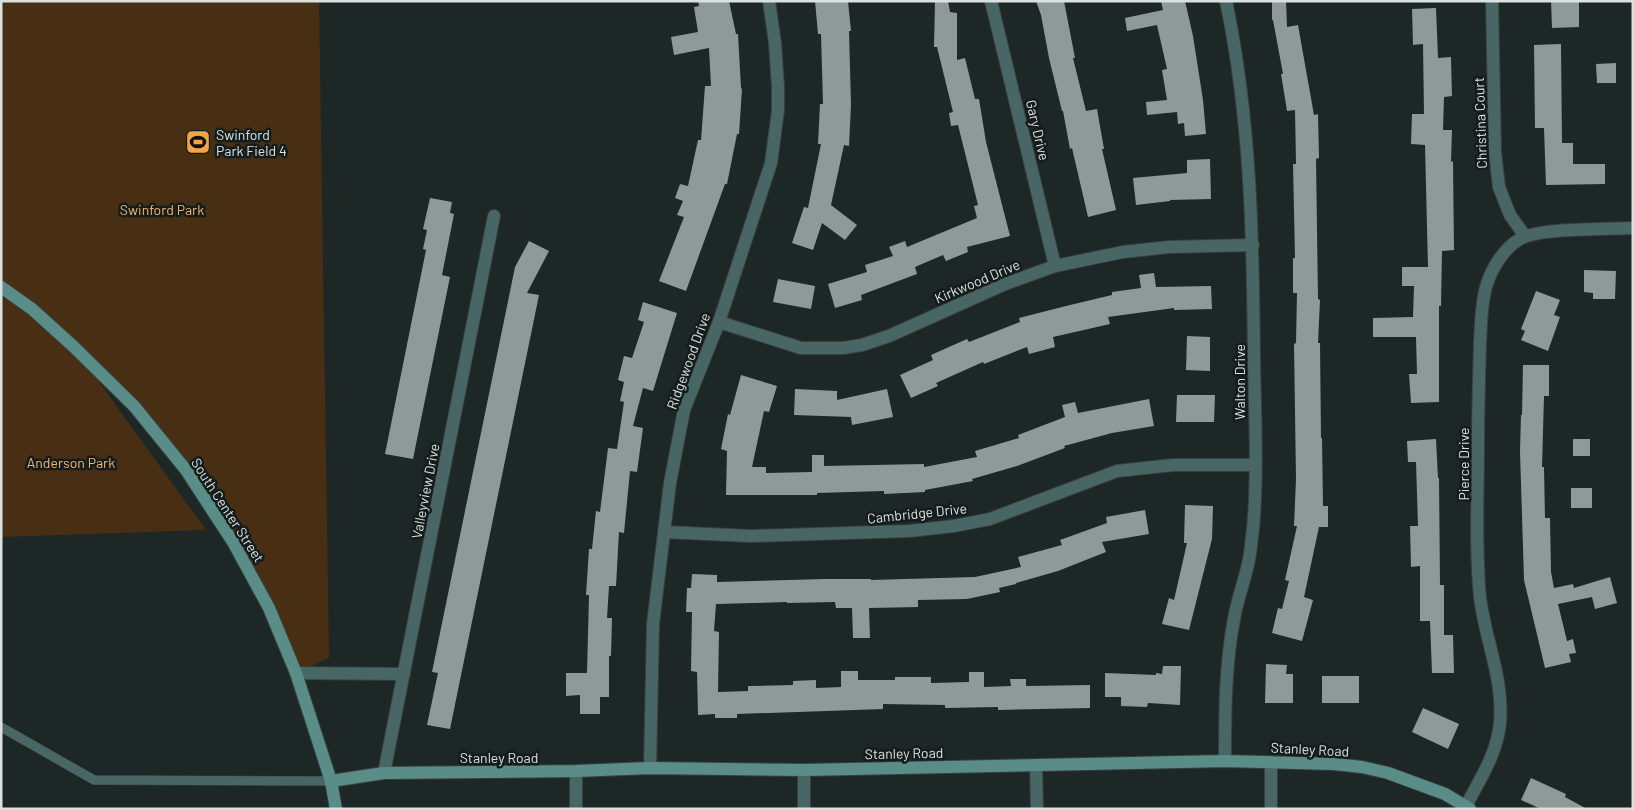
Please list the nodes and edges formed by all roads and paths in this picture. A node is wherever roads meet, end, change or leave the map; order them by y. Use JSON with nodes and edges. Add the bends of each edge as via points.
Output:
{"nodes":[{"id":1,"x":769,"y":1,"type":"edge"},
{"id":2,"x":991,"y":1,"type":"edge"},
{"id":3,"x":1226,"y":1,"type":"edge"},
{"id":4,"x":1492,"y":1,"type":"edge"},
{"id":5,"x":494,"y":216,"type":"dead end"},
{"id":6,"x":1633,"y":228,"type":"edge"},
{"id":7,"x":1525,"y":236,"type":"junction"},
{"id":8,"x":1254,"y":245,"type":"junction"},
{"id":9,"x":1055,"y":266,"type":"junction"},
{"id":10,"x":1,"y":287,"type":"edge"},
{"id":11,"x":719,"y":322,"type":"junction"},
{"id":12,"x":1255,"y":465,"type":"junction"},
{"id":13,"x":664,"y":532,"type":"junction"},
{"id":14,"x":296,"y":673,"type":"junction"},
{"id":15,"x":404,"y":674,"type":"junction"},
{"id":16,"x":1,"y":727,"type":"edge"},
{"id":17,"x":1225,"y":761,"type":"junction"},
{"id":18,"x":1271,"y":762,"type":"junction"},
{"id":19,"x":1036,"y":766,"type":"junction"},
{"id":20,"x":650,"y":768,"type":"junction"},
{"id":21,"x":804,"y":770,"type":"junction"},
{"id":22,"x":576,"y":771,"type":"junction"},
{"id":23,"x":384,"y":773,"type":"junction"},
{"id":24,"x":331,"y":781,"type":"junction"},
{"id":25,"x":1468,"y":807,"type":"edge"},
{"id":26,"x":336,"y":809,"type":"edge"},
{"id":27,"x":576,"y":809,"type":"edge"},
{"id":28,"x":804,"y":809,"type":"edge"},
{"id":29,"x":1037,"y":809,"type":"edge"},
{"id":30,"x":1272,"y":809,"type":"edge"}],
"edges":[{"from":1,"to":11,"type":"street","name":"Ridgewood Drive","via":[[778,87],[771,163]]},
{"from":2,"to":9,"type":"street","name":"Gary Drive"},
{"from":3,"to":8,"type":"street","name":"Walton Drive","via":[[1244,114]]},
{"from":4,"to":7,"type":"street","name":"Christina Court","via":[[1495,152],[1499,187],[1510,215]]},
{"from":5,"to":15,"type":"street","name":"Valleyview Drive"},
{"from":6,"to":7,"type":"street"},
{"from":7,"to":25,"type":"street","name":"Pierce Drive","via":[[1501,257],[1486,286],[1482,307],[1478,385],[1479,569],[1483,612],[1500,685],[1500,721],[1493,754]]},
{"from":8,"to":9,"type":"street","name":"Kirkwood Drive","via":[[1169,247],[1123,252]]},
{"from":8,"to":12,"type":"street","name":"Walton Drive"},
{"from":9,"to":11,"type":"street","name":"Kirkwood Drive","via":[[1004,284],[862,345],[800,348]]},
{"from":10,"to":14,"type":"street","name":"South Center Street","via":[[32,309],[86,358],[134,406],[186,470],[233,542],[269,608]]},
{"from":11,"to":13,"type":"street","name":"Ridgewood Drive","via":[[684,410]]},
{"from":12,"to":13,"type":"street","name":"Cambridge Drive","via":[[1173,465],[1117,471],[990,519],[954,526],[909,531],[770,536]]},
{"from":12,"to":17,"type":"street","name":"Walton Drive","via":[[1253,528],[1233,621],[1225,685]]},
{"from":13,"to":20,"type":"street","name":"Ridgewood Drive","via":[[653,624]]},
{"from":14,"to":15,"type":"street"},
{"from":14,"to":24,"type":"street","name":"South Center Street"},
{"from":15,"to":23,"type":"street","name":"Valleyview Drive"},
{"from":16,"to":24,"type":"lane","via":[[94,780]]},
{"from":17,"to":18,"type":"street","name":"Stanley Road"},
{"from":17,"to":19,"type":"street","name":"Stanley Road"},
{"from":18,"to":25,"type":"street","name":"Stanley Road","via":[[1343,765],[1388,773],[1445,794]]},
{"from":18,"to":30,"type":"street"},
{"from":19,"to":21,"type":"street","name":"Stanley Road"},
{"from":19,"to":29,"type":"street"},
{"from":20,"to":21,"type":"street","name":"Stanley Road"},
{"from":20,"to":22,"type":"street","name":"Stanley Road"},
{"from":21,"to":28,"type":"street"},
{"from":22,"to":23,"type":"street","name":"Stanley Road"},
{"from":22,"to":27,"type":"street"},
{"from":23,"to":24,"type":"street","name":"Stanley Road"},
{"from":24,"to":26,"type":"street","name":"South Center Street"}]}
